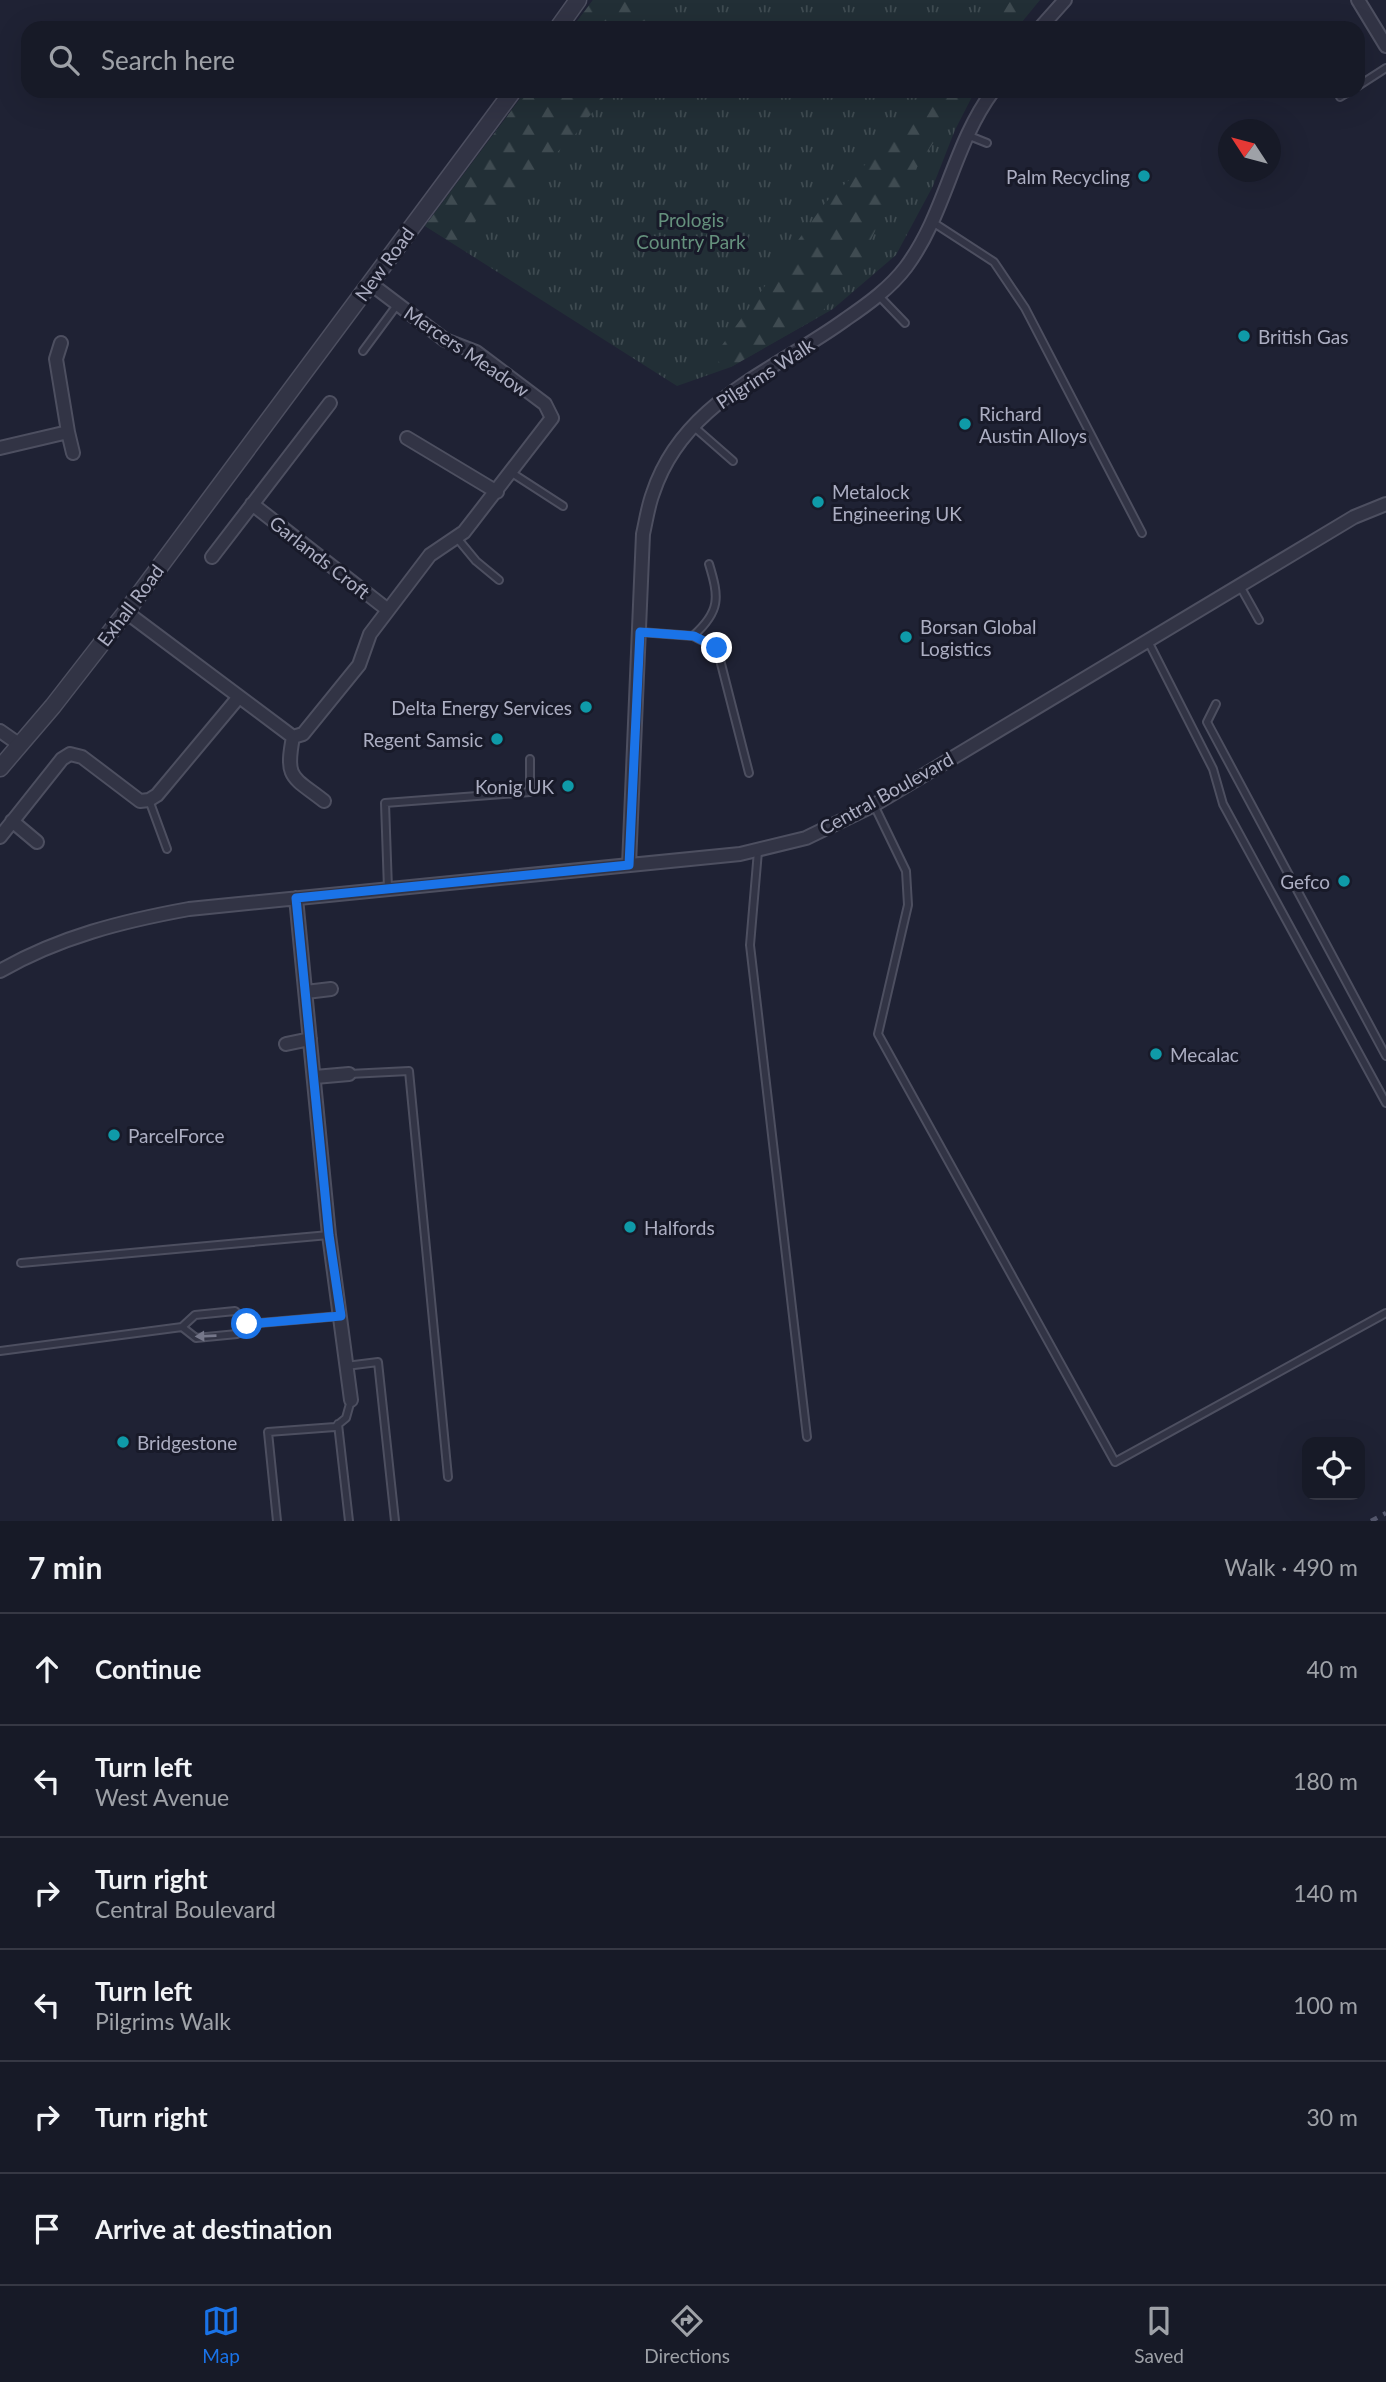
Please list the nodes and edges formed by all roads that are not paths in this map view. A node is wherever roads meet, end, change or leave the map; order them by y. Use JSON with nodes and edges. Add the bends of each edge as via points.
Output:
{"nodes":[{"id":1,"x":578,"y":0,"type":"edge"},
{"id":2,"x":1065,"y":0,"type":"edge"},
{"id":3,"x":1358,"y":0,"type":"edge"},
{"id":4,"x":563,"y":21,"type":"edge"},
{"id":5,"x":1046,"y":21,"type":"edge"},
{"id":6,"x":1386,"y":46,"type":"edge"},
{"id":7,"x":1386,"y":68,"type":"edge"},
{"id":8,"x":1365,"y":82,"type":"edge"},
{"id":9,"x":508,"y":98,"type":"edge"},
{"id":10,"x":989,"y":98,"type":"edge"},
{"id":11,"x":967,"y":135,"type":"junction"},
{"id":12,"x":987,"y":143,"type":"dead end"},
{"id":13,"x":934,"y":223,"type":"junction"},
{"id":14,"x":371,"y":284,"type":"junction"},
{"id":15,"x":879,"y":296,"type":"junction"},
{"id":16,"x":398,"y":304,"type":"junction"},
{"id":17,"x":905,"y":323,"type":"dead end"},
{"id":18,"x":61,"y":343,"type":"dead end"},
{"id":19,"x":363,"y":351,"type":"dead end"},
{"id":20,"x":330,"y":403,"type":"dead end"},
{"id":21,"x":693,"y":426,"type":"junction"},
{"id":22,"x":68,"y":432,"type":"junction"},
{"id":23,"x":256,"y":437,"type":"joint"},
{"id":24,"x":407,"y":438,"type":"dead end"},
{"id":25,"x":0,"y":448,"type":"edge"},
{"id":26,"x":73,"y":453,"type":"dead end"},
{"id":27,"x":733,"y":461,"type":"dead end"},
{"id":28,"x":512,"y":473,"type":"junction"},
{"id":29,"x":497,"y":492,"type":"junction"},
{"id":30,"x":252,"y":504,"type":"junction"},
{"id":31,"x":1386,"y":504,"type":"edge"},
{"id":32,"x":563,"y":506,"type":"dead end"},
{"id":33,"x":1143,"y":533,"type":"dead end"},
{"id":34,"x":457,"y":538,"type":"junction"},
{"id":35,"x":212,"y":557,"type":"dead end"},
{"id":36,"x":709,"y":564,"type":"dead end"},
{"id":37,"x":499,"y":580,"type":"dead end"},
{"id":38,"x":1240,"y":586,"type":"junction"},
{"id":39,"x":388,"y":610,"type":"junction"},
{"id":40,"x":125,"y":612,"type":"junction"},
{"id":41,"x":1259,"y":620,"type":"dead end"},
{"id":42,"x":640,"y":632,"type":"junction"},
{"id":43,"x":694,"y":636,"type":"junction"},
{"id":44,"x":1148,"y":641,"type":"junction"},
{"id":45,"x":238,"y":698,"type":"junction"},
{"id":46,"x":1216,"y":704,"type":"dead end"},
{"id":47,"x":0,"y":731,"type":"edge"},
{"id":48,"x":293,"y":737,"type":"junction"},
{"id":49,"x":20,"y":745,"type":"junction"},
{"id":50,"x":530,"y":760,"type":"dead end"},
{"id":51,"x":0,"y":768,"type":"edge"},
{"id":52,"x":749,"y":773,"type":"dead end"},
{"id":53,"x":149,"y":800,"type":"junction"},
{"id":54,"x":324,"y":801,"type":"dead end"},
{"id":55,"x":874,"y":805,"type":"junction"},
{"id":56,"x":12,"y":821,"type":"junction"},
{"id":57,"x":0,"y":837,"type":"edge"},
{"id":58,"x":37,"y":842,"type":"dead end"},
{"id":59,"x":167,"y":849,"type":"dead end"},
{"id":60,"x":758,"y":852,"type":"junction"},
{"id":61,"x":629,"y":865,"type":"junction"},
{"id":62,"x":388,"y":890,"type":"junction"},
{"id":63,"x":296,"y":898,"type":"junction"},
{"id":64,"x":0,"y":971,"type":"edge"},
{"id":65,"x":331,"y":989,"type":"dead end"},
{"id":66,"x":306,"y":992,"type":"junction"},
{"id":67,"x":310,"y":1039,"type":"junction"},
{"id":68,"x":286,"y":1044,"type":"dead end"},
{"id":69,"x":1386,"y":1056,"type":"edge"},
{"id":70,"x":348,"y":1074,"type":"joint"},
{"id":71,"x":315,"y":1077,"type":"junction"},
{"id":72,"x":1386,"y":1103,"type":"edge"},
{"id":73,"x":329,"y":1235,"type":"junction"},
{"id":74,"x":21,"y":1263,"type":"dead end"},
{"id":75,"x":1386,"y":1314,"type":"edge"},
{"id":76,"x":341,"y":1316,"type":"junction"},
{"id":77,"x":247,"y":1324,"type":"junction"},
{"id":78,"x":182,"y":1327,"type":"junction"},
{"id":79,"x":0,"y":1352,"type":"edge"},
{"id":80,"x":346,"y":1366,"type":"junction"},
{"id":81,"x":351,"y":1400,"type":"joint"},
{"id":82,"x":338,"y":1424,"type":"junction"},
{"id":83,"x":807,"y":1437,"type":"dead end"},
{"id":84,"x":448,"y":1477,"type":"dead end"},
{"id":85,"x":277,"y":1521,"type":"edge"},
{"id":86,"x":349,"y":1521,"type":"edge"},
{"id":87,"x":394,"y":1521,"type":"edge"}],
"edges":[{"from":1,"to":4,"type":"street"},
{"from":2,"to":5,"type":"street"},
{"from":3,"to":6,"type":"street"},
{"from":7,"to":8,"type":"lane"},
{"from":9,"to":14,"type":"street","name":"New Road"},
{"from":10,"to":11,"type":"street","name":"Pilgrims Walk"},
{"from":11,"to":12,"type":"lane"},
{"from":11,"to":13,"type":"street","name":"Pilgrims Walk"},
{"from":13,"to":15,"type":"street","name":"Pilgrims Walk","via":[[905,268]]},
{"from":13,"to":33,"type":"lane","via":[[994,262],[1025,308]]},
{"from":14,"to":16,"type":"street","name":"Mercers Meadow"},
{"from":14,"to":23,"type":"street","name":"New Road"},
{"from":15,"to":17,"type":"lane"},
{"from":15,"to":21,"type":"street","name":"Pilgrims Walk","via":[[740,385]]},
{"from":16,"to":19,"type":"lane"},
{"from":16,"to":28,"type":"street","name":"Mercers Meadow","via":[[445,340],[476,352],[551,411],[548,425]]},
{"from":18,"to":22,"type":"street","via":[[56,359]]},
{"from":20,"to":30,"type":"street","name":"Garlands Croft"},
{"from":21,"to":27,"type":"lane"},
{"from":21,"to":42,"type":"street","name":"Pilgrims Walk","via":[[669,458],[653,492],[643,534]]},
{"from":22,"to":25,"type":"street"},
{"from":22,"to":26,"type":"street"},
{"from":23,"to":40,"type":"street","name":"Exhall Road"},
{"from":24,"to":29,"type":"street"},
{"from":28,"to":29,"type":"street","name":"Mercers Meadow"},
{"from":28,"to":32,"type":"lane"},
{"from":29,"to":34,"type":"street","name":"Mercers Meadow"},
{"from":30,"to":35,"type":"street","name":"Garlands Croft"},
{"from":30,"to":39,"type":"street","name":"Garlands Croft"},
{"from":31,"to":38,"type":"street","name":"Central Boulevard","via":[[1354,517]]},
{"from":34,"to":37,"type":"lane"},
{"from":34,"to":39,"type":"street","name":"Mercers Meadow","via":[[430,555]]},
{"from":36,"to":43,"type":"lane","via":[[718,595],[709,622]]},
{"from":38,"to":41,"type":"lane"},
{"from":38,"to":44,"type":"street","name":"Central Boulevard"},
{"from":39,"to":48,"type":"street","name":"Mercers Meadow","via":[[370,634],[359,665],[303,734]]},
{"from":40,"to":45,"type":"street"},
{"from":40,"to":49,"type":"street","name":"Exhall Road"},
{"from":42,"to":43,"type":"lane"},
{"from":42,"to":61,"type":"street","name":"Pilgrims Walk"},
{"from":43,"to":52,"type":"lane","via":[[717,648]]},
{"from":44,"to":55,"type":"street","name":"Central Boulevard"},
{"from":44,"to":72,"type":"lane","via":[[1213,769],[1223,804]]},
{"from":45,"to":48,"type":"street"},
{"from":45,"to":53,"type":"street"},
{"from":46,"to":69,"type":"lane","via":[[1207,722]]},
{"from":47,"to":49,"type":"street"},
{"from":48,"to":54,"type":"street","via":[[288,765],[296,779]]},
{"from":49,"to":51,"type":"street","name":"Exhall Road"},
{"from":50,"to":62,"type":"lane","via":[[530,792],[385,803]]},
{"from":53,"to":56,"type":"street","via":[[140,801],[82,757],[70,754]]},
{"from":53,"to":59,"type":"lane"},
{"from":55,"to":60,"type":"street","name":"Central Boulevard","via":[[806,838]]},
{"from":55,"to":75,"type":"lane","via":[[906,871],[908,905],[878,1034],[1115,1462]]},
{"from":56,"to":57,"type":"street"},
{"from":56,"to":58,"type":"street"},
{"from":60,"to":61,"type":"street","name":"Central Boulevard"},
{"from":60,"to":83,"type":"lane","via":[[750,945]]},
{"from":61,"to":62,"type":"street","name":"Central Boulevard"},
{"from":62,"to":63,"type":"street","name":"Central Boulevard"},
{"from":63,"to":64,"type":"street","name":"Central Boulevard","via":[[134,919],[75,937]]},
{"from":63,"to":66,"type":"street"},
{"from":65,"to":66,"type":"street"},
{"from":66,"to":67,"type":"street"},
{"from":67,"to":68,"type":"street"},
{"from":67,"to":71,"type":"street"},
{"from":70,"to":71,"type":"street"},
{"from":70,"to":84,"type":"lane","via":[[409,1070]]},
{"from":71,"to":73,"type":"street"},
{"from":73,"to":74,"type":"lane"},
{"from":73,"to":76,"type":"street"},
{"from":76,"to":77,"type":"lane"},
{"from":76,"to":80,"type":"street"},
{"from":77,"to":78,"type":"lane","one_way":true,"via":[[237,1334],[196,1338]]},
{"from":77,"to":78,"type":"lane","via":[[235,1311],[195,1315]]},
{"from":78,"to":79,"type":"lane"},
{"from":80,"to":81,"type":"street"},
{"from":80,"to":87,"type":"lane","via":[[378,1362]]},
{"from":81,"to":82,"type":"lane","via":[[346,1418]]},
{"from":82,"to":85,"type":"lane","via":[[268,1432]]},
{"from":82,"to":86,"type":"lane"}]}
